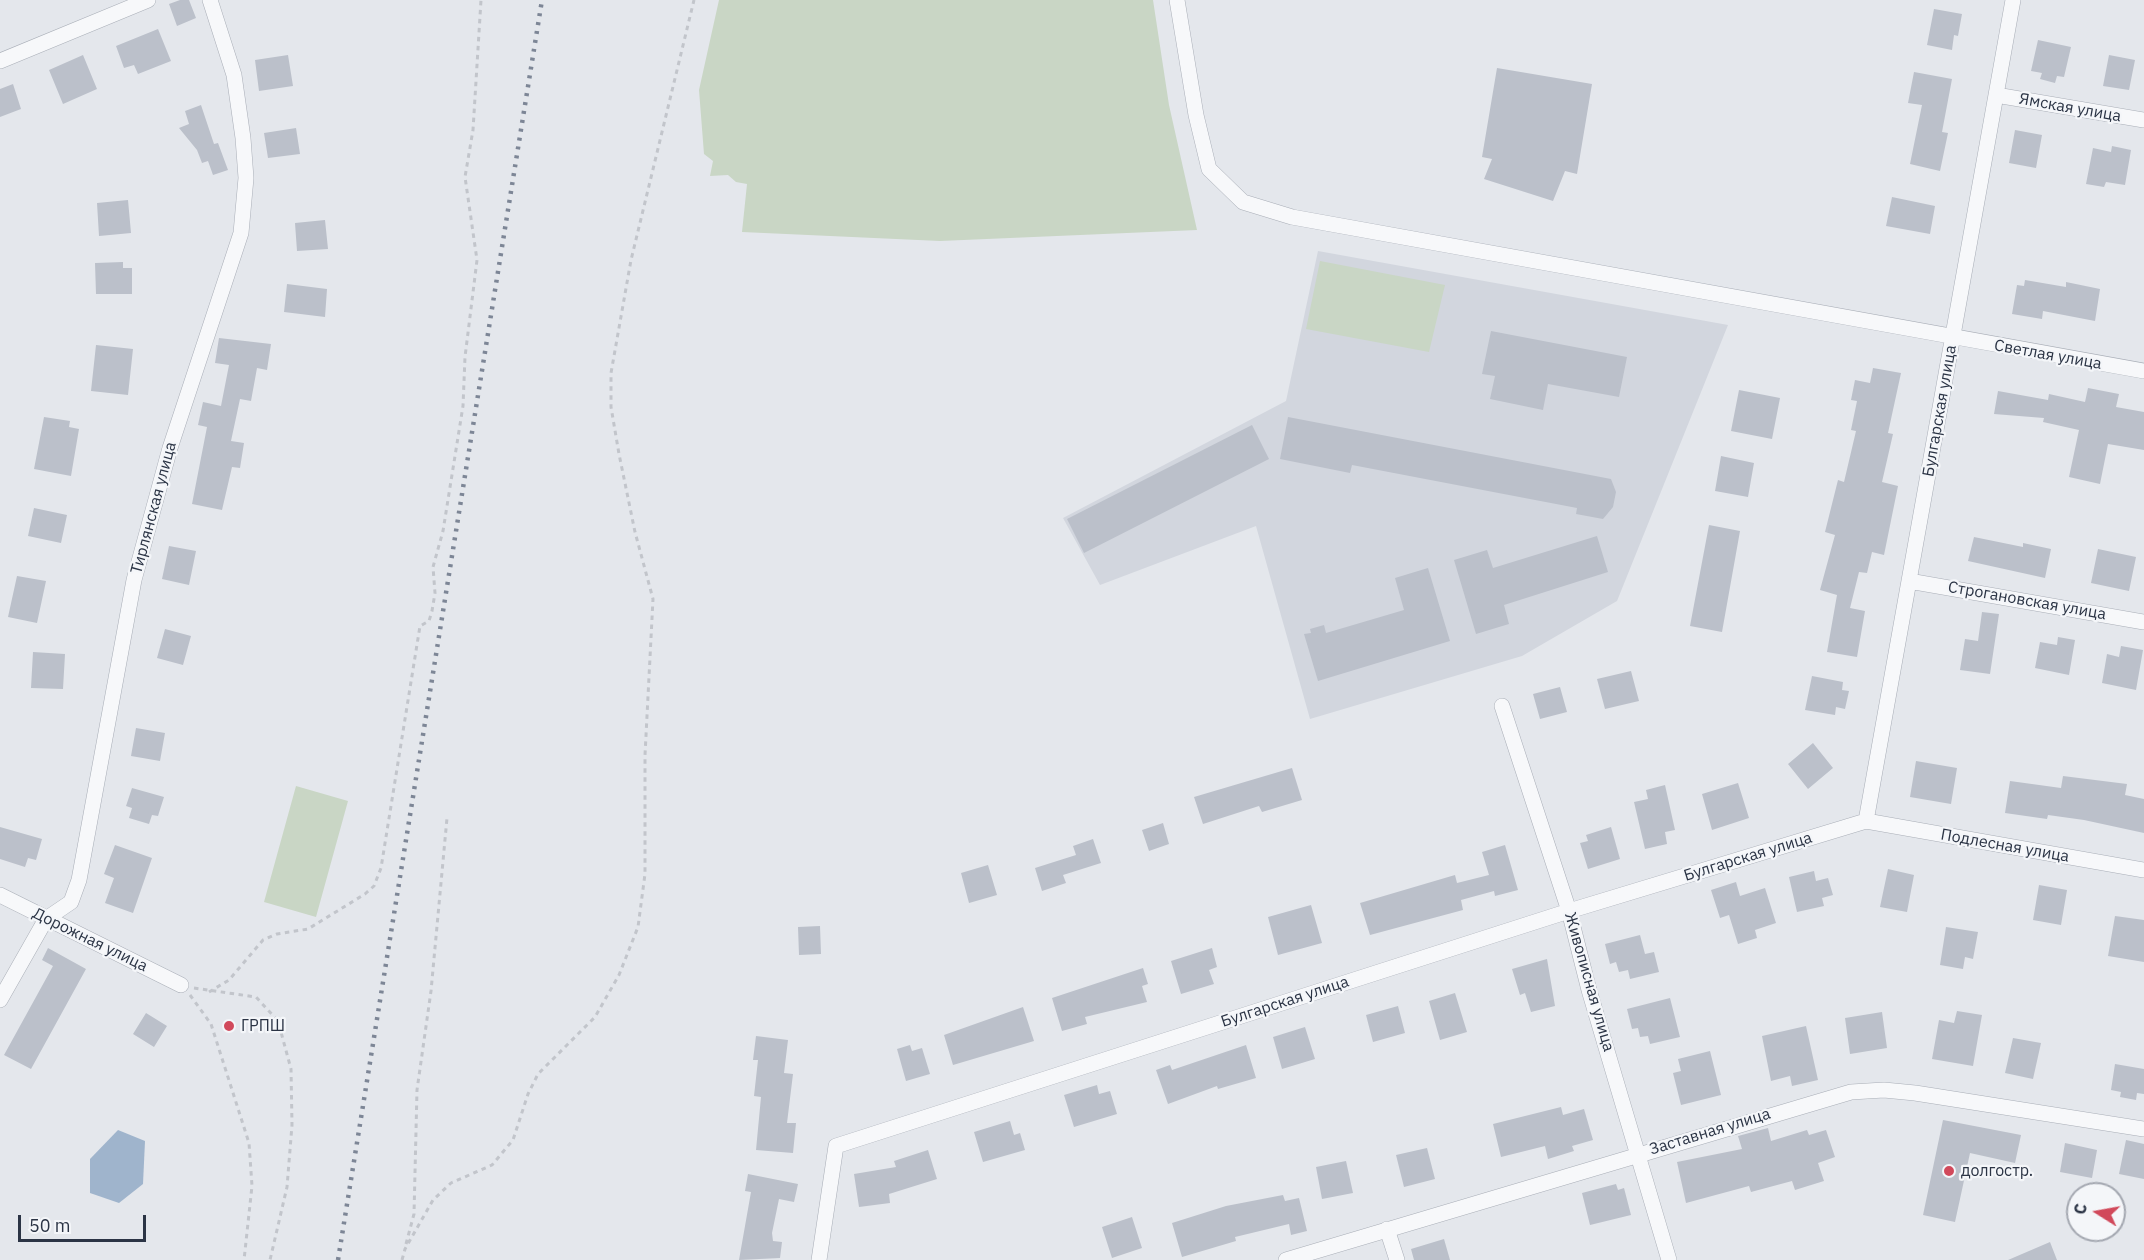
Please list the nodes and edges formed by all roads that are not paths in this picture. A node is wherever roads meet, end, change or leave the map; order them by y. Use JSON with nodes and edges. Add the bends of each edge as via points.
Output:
{"nodes":[{"id":1,"x":148,"y":0,"type":"edge"},
{"id":2,"x":210,"y":0,"type":"edge"},
{"id":3,"x":1177,"y":0,"type":"edge"},
{"id":4,"x":2013,"y":0,"type":"edge"},
{"id":5,"x":0,"y":61,"type":"edge"},
{"id":6,"x":1996,"y":95,"type":"junction"},
{"id":7,"x":2144,"y":120,"type":"edge"},
{"id":8,"x":1953,"y":338,"type":"junction"},
{"id":9,"x":2144,"y":371,"type":"edge"},
{"id":10,"x":1909,"y":581,"type":"junction"},
{"id":11,"x":2144,"y":622,"type":"edge"},
{"id":12,"x":1502,"y":706,"type":"dead end"},
{"id":13,"x":1866,"y":821,"type":"junction"},
{"id":14,"x":2144,"y":870,"type":"edge"},
{"id":15,"x":0,"y":895,"type":"edge"},
{"id":16,"x":1569,"y":911,"type":"junction"},
{"id":17,"x":46,"y":919,"type":"junction"},
{"id":18,"x":181,"y":985,"type":"road end"},
{"id":19,"x":0,"y":1000,"type":"edge"},
{"id":20,"x":2144,"y":1129,"type":"edge"},
{"id":21,"x":1639,"y":1154,"type":"junction"},
{"id":22,"x":1388,"y":1229,"type":"junction"},
{"id":23,"x":819,"y":1260,"type":"edge"},
{"id":24,"x":1286,"y":1260,"type":"edge"},
{"id":25,"x":1396,"y":1260,"type":"edge"},
{"id":26,"x":1669,"y":1260,"type":"edge"}],
"edges":[{"from":1,"to":5,"type":"street"},
{"from":2,"to":17,"type":"street","name":"Тирлянская улица","via":[[234,75],[243,138],[246,178],[241,233],[170,448],[134,580],[79,880],[71,902]]},
{"from":3,"to":8,"type":"street","name":"Светлая улица","via":[[1209,169],[1243,202],[1292,217]]},
{"from":4,"to":6,"type":"street","name":"Булгарская улица"},
{"from":6,"to":7,"type":"street","name":"Ямская улица"},
{"from":6,"to":8,"type":"street","name":"Булгарская улица"},
{"from":8,"to":9,"type":"street","name":"Светлая улица"},
{"from":8,"to":10,"type":"street","name":"Булгарская улица"},
{"from":10,"to":11,"type":"street","name":"Строгановская улица"},
{"from":10,"to":13,"type":"street","name":"Булгарская улица"},
{"from":12,"to":16,"type":"street","name":"Живописная улица"},
{"from":13,"to":14,"type":"street","name":"Подлесная улица"},
{"from":13,"to":16,"type":"street","name":"Булгарская улица"},
{"from":15,"to":17,"type":"street","name":"Дорожная улица"},
{"from":16,"to":21,"type":"street","name":"Живописная улица"},
{"from":16,"to":23,"type":"street","name":"Булгарская улица","via":[[836,1146]]},
{"from":17,"to":18,"type":"street","name":"Дорожная улица"},
{"from":17,"to":19,"type":"street","name":"Тирлянская улица"},
{"from":20,"to":21,"type":"street","name":"Заставная улица","via":[[1884,1090],[1822,1099]]},
{"from":21,"to":22,"type":"street","name":"Заставная улица"},
{"from":21,"to":26,"type":"street","name":"Живописная улица"},
{"from":22,"to":24,"type":"street","name":"Заставная улица"},
{"from":22,"to":25,"type":"street"}]}
